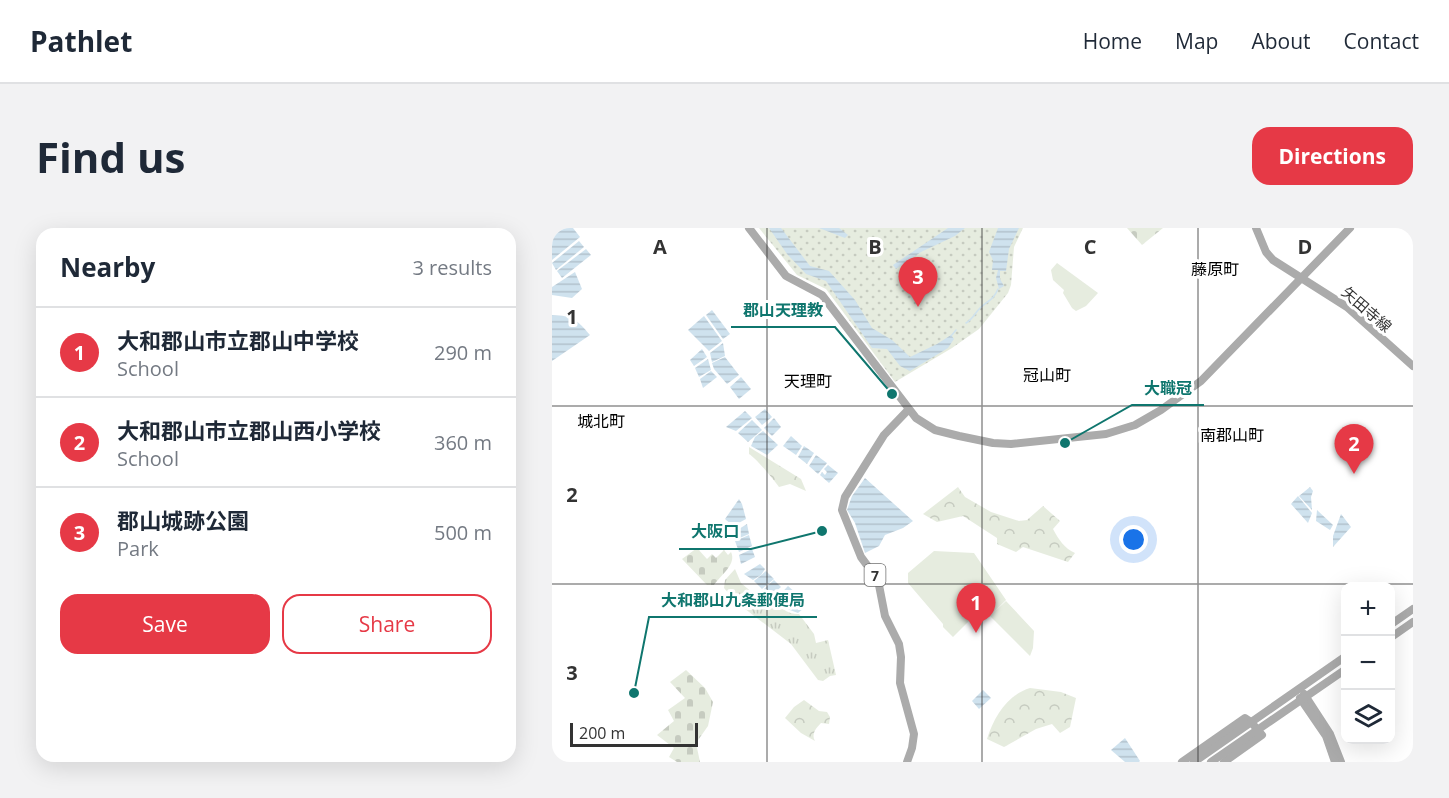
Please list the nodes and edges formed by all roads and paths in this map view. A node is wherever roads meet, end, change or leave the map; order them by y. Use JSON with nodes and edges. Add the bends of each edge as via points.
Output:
{"nodes":[{"id":1,"x":749,"y":228,"type":"edge"},
{"id":2,"x":1256,"y":228,"type":"edge"},
{"id":3,"x":1350,"y":228,"type":"edge"},
{"id":4,"x":1301,"y":277,"type":"junction"},
{"id":5,"x":1413,"y":366,"type":"edge"},
{"id":6,"x":908,"y":410,"type":"junction"},
{"id":7,"x":1413,"y":609,"type":"edge"},
{"id":8,"x":1395,"y":621,"type":"edge"},
{"id":9,"x":1413,"y":622,"type":"edge"},
{"id":10,"x":1393,"y":636,"type":"edge"},
{"id":11,"x":1341,"y":659,"type":"edge"},
{"id":12,"x":1341,"y":672,"type":"edge"},
{"id":13,"x":1297,"y":689,"type":"junction"},
{"id":14,"x":1304,"y":698,"type":"junction"},
{"id":15,"x":1248,"y":720,"type":"junction"},
{"id":16,"x":1260,"y":732,"type":"junction"},
{"id":17,"x":907,"y":762,"type":"edge"},
{"id":18,"x":1182,"y":762,"type":"edge"},
{"id":19,"x":1194,"y":762,"type":"edge"},
{"id":20,"x":1211,"y":762,"type":"edge"},
{"id":21,"x":1224,"y":762,"type":"edge"},
{"id":22,"x":1335,"y":762,"type":"edge"},
{"id":23,"x":1341,"y":762,"type":"edge"}],
"edges":[{"from":1,"to":6,"type":"main road","via":[[785,274],[822,295]]},
{"from":2,"to":4,"type":"main road","name":"矢田寺線","via":[[1273,260]]},
{"from":3,"to":4,"type":"main road"},
{"from":4,"to":5,"type":"main road","name":"矢田寺線","via":[[1355,314]]},
{"from":4,"to":6,"type":"main road","via":[[1201,381],[1147,419],[1128,427],[1077,438],[993,443],[935,430]]},
{"from":6,"to":17,"type":"main road","number":"7","via":[[884,435],[842,503],[843,515],[861,557],[878,580],[885,615],[899,644],[900,683],[914,734]]},
{"from":7,"to":8,"type":"main road"},
{"from":9,"to":10,"type":"main road"},
{"from":11,"to":13,"type":"main road"},
{"from":12,"to":14,"type":"main road"},
{"from":13,"to":14,"type":"main road"},
{"from":13,"to":15,"type":"main road"},
{"from":14,"to":16,"type":"main road"},
{"from":14,"to":22,"type":"main road","via":[[1326,736]]},
{"from":14,"to":23,"type":"main road","via":[[1330,734]]},
{"from":15,"to":16,"type":"main road"},
{"from":15,"to":18,"type":"main road"},
{"from":15,"to":19,"type":"main road"},
{"from":16,"to":20,"type":"main road"},
{"from":16,"to":21,"type":"main road"}]}
